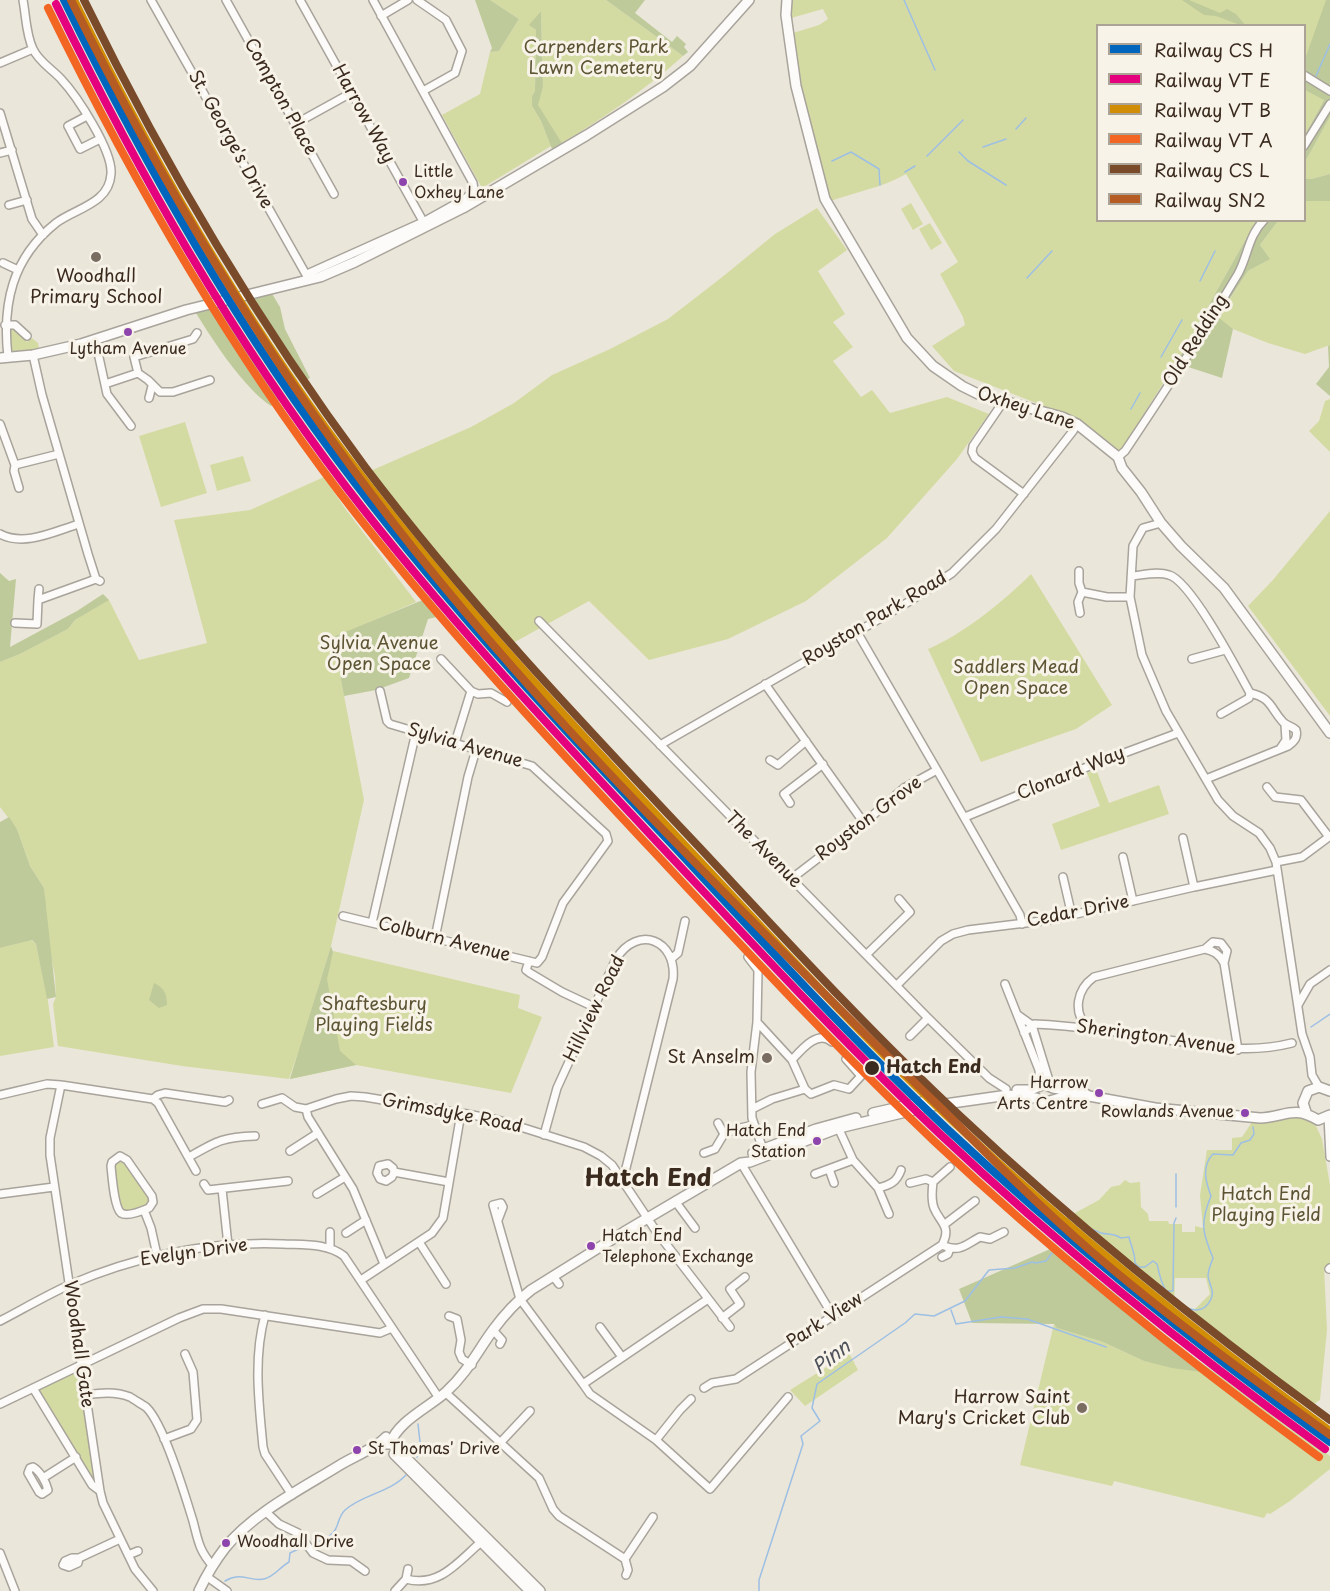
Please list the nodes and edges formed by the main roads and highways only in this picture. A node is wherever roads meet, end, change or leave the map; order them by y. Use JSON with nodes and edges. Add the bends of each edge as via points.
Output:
{"nodes":[{"id":1,"x":749,"y":0,"type":"edge"},
{"id":2,"x":781,"y":0,"type":"edge"},
{"id":3,"x":786,"y":0,"type":"edge"},
{"id":4,"x":786,"y":15,"type":"junction"},
{"id":5,"x":4,"y":358,"type":"edge"},
{"id":6,"x":1330,"y":733,"type":"edge"},
{"id":7,"x":1052,"y":1088,"type":"junction"},
{"id":8,"x":1038,"y":1090,"type":"junction"},
{"id":9,"x":1330,"y":1091,"type":"edge"},
{"id":10,"x":995,"y":1093,"type":"junction"},
{"id":11,"x":1089,"y":1096,"type":"junction"},
{"id":12,"x":1052,"y":1100,"type":"junction"},
{"id":13,"x":1304,"y":1108,"type":"junction"},
{"id":14,"x":1329,"y":1116,"type":"edge"},
{"id":15,"x":388,"y":1442,"type":"junction"},
{"id":16,"x":409,"y":1465,"type":"junction"},
{"id":17,"x":520,"y":1576,"type":"junction"},
{"id":18,"x":199,"y":1591,"type":"edge"},
{"id":19,"x":530,"y":1591,"type":"edge"},
{"id":20,"x":540,"y":1591,"type":"edge"}],
"edges":[{"from":1,"to":5,"type":"main road","via":[[697,59],[663,87],[587,135],[331,273],[148,321],[66,348]]},
{"from":2,"to":4,"type":"main road","name":"Oxhey Lane"},
{"from":3,"to":4,"type":"main road","name":"Oxhey Lane"},
{"from":4,"to":6,"type":"main road","name":"Oxhey Lane","via":[[796,86],[825,199],[907,338],[933,366],[962,386],[1062,417],[1077,424],[1118,457],[1161,523],[1224,588]]},
{"from":7,"to":8,"type":"main road","via":[[1047,1084]]},
{"from":7,"to":11,"type":"main road"},
{"from":7,"to":12,"type":"main road"},
{"from":8,"to":10,"type":"main road","via":[[1019,1095]]},
{"from":8,"to":10,"type":"main road","via":[[1006,1089]]},
{"from":8,"to":12,"type":"main road","via":[[1043,1103]]},
{"from":9,"to":13,"type":"main road","via":[[1314,1088]]},
{"from":10,"to":15,"type":"main road","via":[[896,1110],[747,1157],[520,1299],[492,1330],[472,1365],[442,1395],[394,1432]]},
{"from":11,"to":12,"type":"main road"},
{"from":11,"to":13,"type":"main road","via":[[1155,1108],[1260,1118]]},
{"from":13,"to":14,"type":"main road","via":[[1318,1120]]},
{"from":15,"to":16,"type":"main road"},
{"from":15,"to":18,"type":"main road","via":[[356,1455],[266,1512],[226,1547]]},
{"from":16,"to":17,"type":"main road"},
{"from":16,"to":17,"type":"main road","via":[[481,1542]]},
{"from":17,"to":19,"type":"main road"},
{"from":17,"to":20,"type":"main road"}]}
